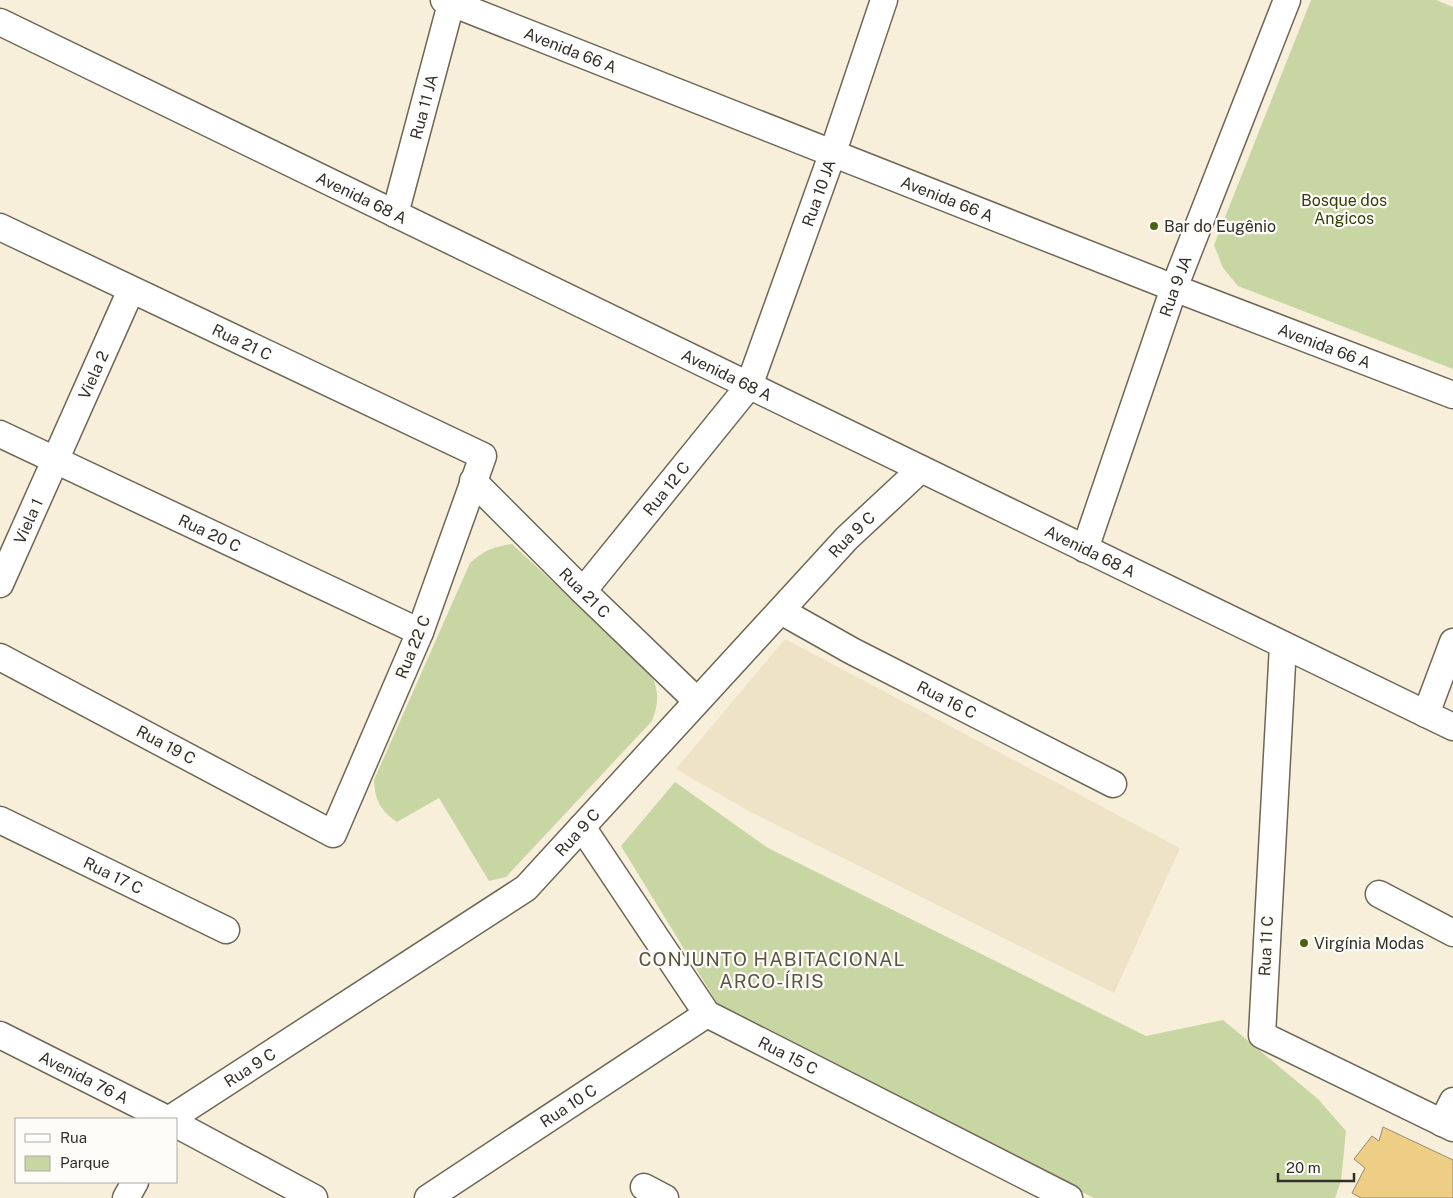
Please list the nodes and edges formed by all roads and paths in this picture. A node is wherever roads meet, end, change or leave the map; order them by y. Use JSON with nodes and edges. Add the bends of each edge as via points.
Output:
{"nodes":[{"id":1,"x":884,"y":0,"type":"edge"},
{"id":2,"x":1287,"y":0,"type":"edge"},
{"id":3,"x":449,"y":1,"type":"edge"},
{"id":4,"x":0,"y":22,"type":"edge"},
{"id":5,"x":833,"y":152,"type":"junction"},
{"id":6,"x":395,"y":214,"type":"junction"},
{"id":7,"x":0,"y":227,"type":"edge"},
{"id":8,"x":1174,"y":288,"type":"junction"},
{"id":9,"x":131,"y":290,"type":"junction"},
{"id":10,"x":749,"y":386,"type":"junction"},
{"id":11,"x":1453,"y":395,"type":"edge"},
{"id":12,"x":0,"y":434,"type":"edge"},
{"id":13,"x":483,"y":456,"type":"joint"},
{"id":14,"x":55,"y":460,"type":"junction"},
{"id":15,"x":921,"y":469,"type":"junction"},
{"id":16,"x":473,"y":481,"type":"junction"},
{"id":17,"x":1085,"y":548,"type":"junction"},
{"id":18,"x":0,"y":584,"type":"edge"},
{"id":19,"x":583,"y":590,"type":"junction"},
{"id":20,"x":781,"y":611,"type":"junction"},
{"id":21,"x":420,"y":632,"type":"junction"},
{"id":22,"x":1453,"y":642,"type":"edge"},
{"id":23,"x":1283,"y":645,"type":"junction"},
{"id":24,"x":0,"y":657,"type":"edge"},
{"id":25,"x":698,"y":701,"type":"junction"},
{"id":26,"x":1426,"y":714,"type":"junction"},
{"id":27,"x":1453,"y":727,"type":"edge"},
{"id":28,"x":1113,"y":784,"type":"dead end"},
{"id":29,"x":0,"y":820,"type":"edge"},
{"id":30,"x":582,"y":827,"type":"junction"},
{"id":31,"x":333,"y":834,"type":"joint"},
{"id":32,"x":1378,"y":894,"type":"dead end"},
{"id":33,"x":226,"y":930,"type":"dead end"},
{"id":34,"x":1453,"y":933,"type":"edge"},
{"id":35,"x":707,"y":1014,"type":"junction"},
{"id":36,"x":0,"y":1035,"type":"edge"},
{"id":37,"x":1449,"y":1117,"type":"edge"},
{"id":38,"x":166,"y":1118,"type":"edge"},
{"id":39,"x":170,"y":1118,"type":"edge"},
{"id":40,"x":178,"y":1125,"type":"edge"},
{"id":41,"x":134,"y":1183,"type":"edge"},
{"id":42,"x":126,"y":1198,"type":"edge"},
{"id":43,"x":314,"y":1198,"type":"edge"},
{"id":44,"x":428,"y":1198,"type":"edge"},
{"id":45,"x":1070,"y":1198,"type":"edge"}],
"edges":[{"from":1,"to":5,"type":"street","name":"Rua 10 JA"},
{"from":2,"to":8,"type":"street","name":"Rua 9 JA"},
{"from":3,"to":5,"type":"street","name":"Avenida 66 A"},
{"from":3,"to":6,"type":"street","name":"Rua 11 JA"},
{"from":4,"to":6,"type":"street","name":"Avenida 68 A"},
{"from":5,"to":8,"type":"street","name":"Avenida 66 A"},
{"from":5,"to":10,"type":"street","name":"Rua 10 JA"},
{"from":6,"to":10,"type":"street","name":"Avenida 68 A"},
{"from":7,"to":9,"type":"street","name":"Rua 21 C"},
{"from":8,"to":11,"type":"street","name":"Avenida 66 A"},
{"from":8,"to":17,"type":"street","name":"Rua 9 JA"},
{"from":9,"to":13,"type":"street","name":"Rua 21 C"},
{"from":9,"to":14,"type":"street","name":"Viela 2"},
{"from":10,"to":15,"type":"street","name":"Avenida 68 A"},
{"from":10,"to":19,"type":"street","name":"Rua 12 C"},
{"from":12,"to":14,"type":"street","name":"Rua 20 C"},
{"from":13,"to":16,"type":"street","name":"Rua 22 C"},
{"from":14,"to":18,"type":"street","name":"Viela 1"},
{"from":14,"to":21,"type":"street","name":"Rua 20 C"},
{"from":15,"to":17,"type":"street","name":"Avenida 68 A"},
{"from":15,"to":20,"type":"street","name":"Rua 9 C","via":[[847,538]]},
{"from":16,"to":19,"type":"street","name":"Rua 21 C"},
{"from":16,"to":21,"type":"street","name":"Rua 22 C"},
{"from":17,"to":23,"type":"street","name":"Avenida 68 A"},
{"from":19,"to":25,"type":"street","name":"Rua 21 C"},
{"from":20,"to":25,"type":"street","name":"Rua 9 C"},
{"from":20,"to":28,"type":"street","name":"Rua 16 C","via":[[852,651]]},
{"from":21,"to":31,"type":"street","name":"Rua 22 C"},
{"from":22,"to":26,"type":"street"},
{"from":23,"to":26,"type":"street","name":"Avenida 68 A"},
{"from":23,"to":37,"type":"street","name":"Rua 11 C","via":[[1262,1035]]},
{"from":24,"to":31,"type":"street","name":"Rua 19 C"},
{"from":25,"to":30,"type":"street","name":"Rua 9 C"},
{"from":26,"to":27,"type":"street","name":"Avenida 68 A"},
{"from":29,"to":33,"type":"street","name":"Rua 17 C"},
{"from":30,"to":35,"type":"street","name":"Rua 15 C"},
{"from":30,"to":39,"type":"street","name":"Rua 9 C","via":[[526,888]]},
{"from":32,"to":34,"type":"street"},
{"from":35,"to":44,"type":"street","name":"Rua 10 C"},
{"from":35,"to":45,"type":"street","name":"Rua 15 C"},
{"from":36,"to":38,"type":"street","name":"Avenida 76 A"},
{"from":40,"to":43,"type":"street"},
{"from":41,"to":42,"type":"street"}]}
